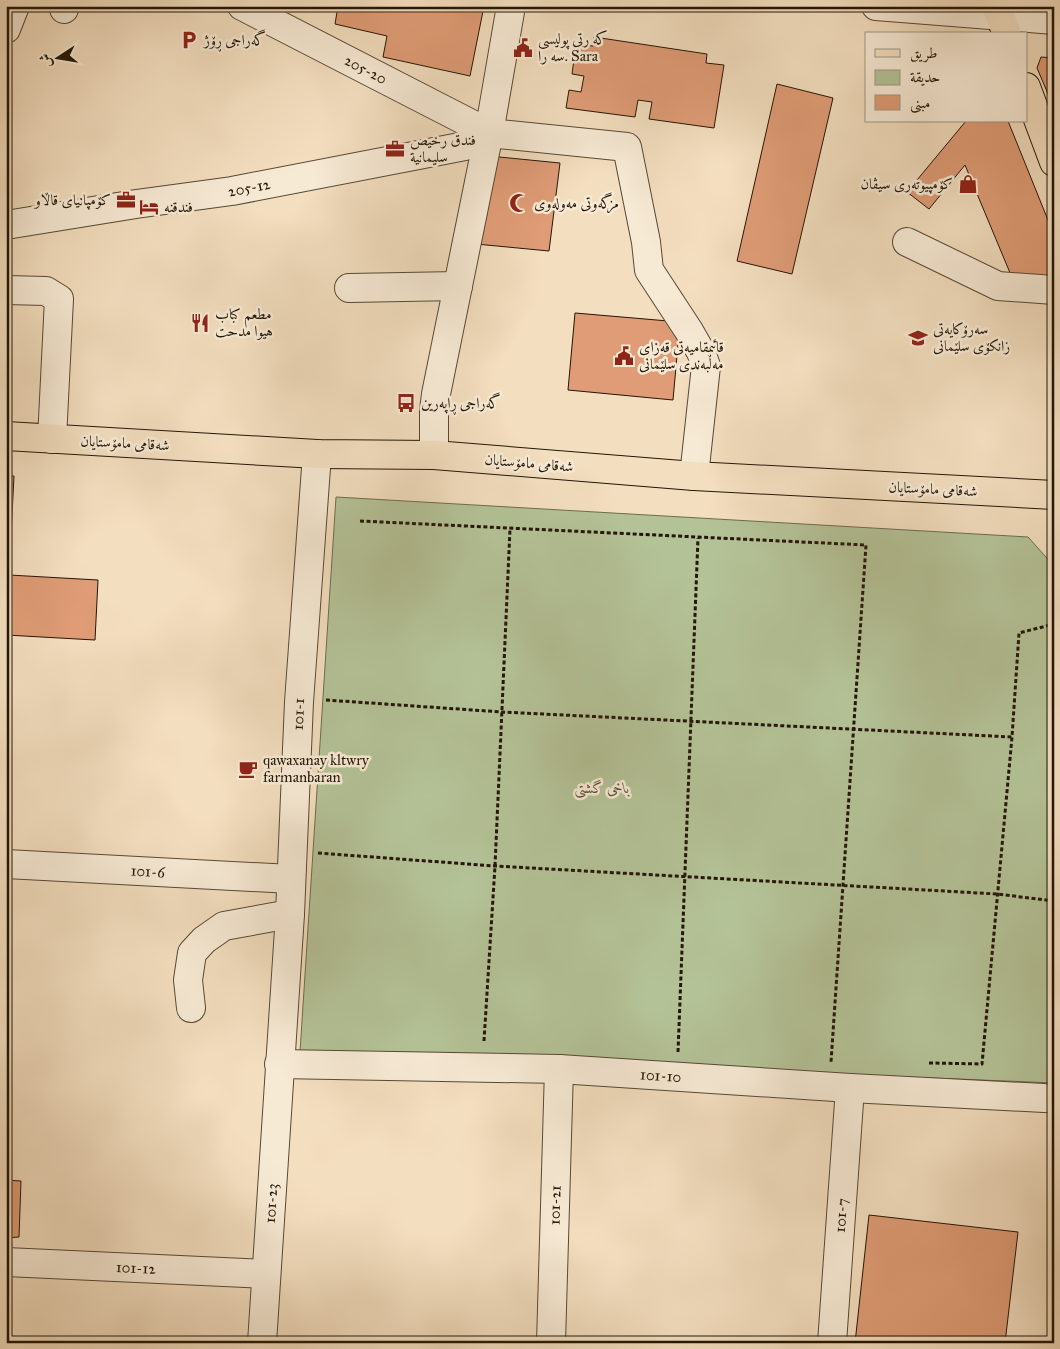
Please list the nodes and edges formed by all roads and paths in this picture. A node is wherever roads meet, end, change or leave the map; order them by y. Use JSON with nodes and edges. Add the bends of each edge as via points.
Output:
{"nodes":[{"id":1,"x":16,"y":6,"type":"edge"},
{"id":2,"x":242,"y":6,"type":"edge"},
{"id":3,"x":511,"y":6,"type":"edge"},
{"id":4,"x":876,"y":6,"type":"edge"},
{"id":5,"x":1001,"y":19,"type":"edge"},
{"id":6,"x":1054,"y":20,"type":"edge"},
{"id":7,"x":6,"y":29,"type":"edge"},
{"id":8,"x":1028,"y":92,"type":"edge"},
{"id":9,"x":489,"y":133,"type":"junction"},
{"id":10,"x":1054,"y":162,"type":"edge"},
{"id":11,"x":6,"y":225,"type":"edge"},
{"id":12,"x":907,"y":242,"type":"dead end"},
{"id":13,"x":458,"y":286,"type":"junction"},
{"id":14,"x":349,"y":288,"type":"dead end"},
{"id":15,"x":6,"y":290,"type":"edge"},
{"id":16,"x":1054,"y":290,"type":"edge"},
{"id":17,"x":6,"y":436,"type":"edge"},
{"id":18,"x":52,"y":439,"type":"junction"},
{"id":19,"x":317,"y":454,"type":"junction"},
{"id":20,"x":434,"y":455,"type":"junction"},
{"id":21,"x":694,"y":476,"type":"junction"},
{"id":22,"x":1053,"y":496,"type":"edge"},
{"id":23,"x":360,"y":521,"type":"dead end"},
{"id":24,"x":510,"y":529,"type":"junction"},
{"id":25,"x":698,"y":538,"type":"junction"},
{"id":26,"x":1054,"y":624,"type":"edge"},
{"id":27,"x":299,"y":702,"type":"junction"},
{"id":28,"x":502,"y":712,"type":"junction"},
{"id":29,"x":692,"y":721,"type":"junction"},
{"id":30,"x":854,"y":729,"type":"junction"},
{"id":31,"x":1012,"y":737,"type":"junction"},
{"id":32,"x":292,"y":852,"type":"junction"},
{"id":33,"x":6,"y":864,"type":"edge"},
{"id":34,"x":494,"y":866,"type":"junction"},
{"id":35,"x":685,"y":877,"type":"junction"},
{"id":36,"x":291,"y":879,"type":"junction"},
{"id":37,"x":844,"y":886,"type":"junction"},
{"id":38,"x":998,"y":894,"type":"junction"},
{"id":39,"x":1054,"y":901,"type":"edge"},
{"id":40,"x":290,"y":914,"type":"junction"},
{"id":41,"x":191,"y":1008,"type":"dead end"},
{"id":42,"x":484,"y":1047,"type":"dead end"},
{"id":43,"x":678,"y":1054,"type":"dead end"},
{"id":44,"x":279,"y":1064,"type":"junction"},
{"id":45,"x":982,"y":1064,"type":"dead end"},
{"id":46,"x":831,"y":1068,"type":"dead end"},
{"id":47,"x":559,"y":1069,"type":"junction"},
{"id":48,"x":850,"y":1088,"type":"junction"},
{"id":49,"x":1044,"y":1098,"type":"dead end"},
{"id":50,"x":6,"y":1262,"type":"edge"},
{"id":51,"x":266,"y":1274,"type":"junction"},
{"id":52,"x":262,"y":1343,"type":"edge"},
{"id":53,"x":551,"y":1343,"type":"edge"},
{"id":54,"x":832,"y":1343,"type":"edge"}],
"edges":[{"from":1,"to":7,"type":"street"},
{"from":2,"to":9,"type":"street","name":"205-20"},
{"from":3,"to":9,"type":"street"},
{"from":4,"to":5,"type":"street"},
{"from":5,"to":6,"type":"street"},
{"from":8,"to":10,"type":"main road"},
{"from":9,"to":11,"type":"street","name":"205-12","via":[[465,146],[232,190]]},
{"from":9,"to":13,"type":"street"},
{"from":9,"to":21,"type":"street","via":[[627,147],[649,270],[689,331],[706,366]]},
{"from":12,"to":16,"type":"street","via":[[998,286]]},
{"from":13,"to":14,"type":"street"},
{"from":13,"to":20,"type":"street","via":[[436,394]]},
{"from":15,"to":18,"type":"street","via":[[46,291],[59,299]]},
{"from":17,"to":18,"type":"main road","name":"شەقامی مامۆستایان"},
{"from":18,"to":19,"type":"main road","name":"شەقامی مامۆستایان"},
{"from":19,"to":20,"type":"main road","name":"شەقامی مامۆستایان"},
{"from":19,"to":27,"type":"street","name":"101-1"},
{"from":20,"to":21,"type":"main road","name":"شەقامی مامۆستایان"},
{"from":21,"to":22,"type":"main road","name":"شەقامی مامۆستایان"},
{"from":23,"to":24,"type":"path"},
{"from":24,"to":25,"type":"path"},
{"from":24,"to":28,"type":"path"},
{"from":25,"to":29,"type":"path"},
{"from":25,"to":30,"type":"path","via":[[866,545]]},
{"from":26,"to":31,"type":"path","via":[[1019,633]]},
{"from":27,"to":28,"type":"path","via":[[323,700]]},
{"from":27,"to":32,"type":"street","name":"101-1"},
{"from":28,"to":29,"type":"path"},
{"from":28,"to":34,"type":"path"},
{"from":29,"to":30,"type":"path"},
{"from":29,"to":35,"type":"path"},
{"from":30,"to":31,"type":"path"},
{"from":30,"to":37,"type":"path"},
{"from":31,"to":38,"type":"path"},
{"from":32,"to":34,"type":"path"},
{"from":32,"to":36,"type":"street","name":"101-1"},
{"from":33,"to":36,"type":"street","name":"101-6"},
{"from":34,"to":35,"type":"path"},
{"from":34,"to":42,"type":"path"},
{"from":35,"to":37,"type":"path"},
{"from":35,"to":43,"type":"path"},
{"from":36,"to":40,"type":"street","name":"101-1"},
{"from":37,"to":38,"type":"path"},
{"from":37,"to":46,"type":"path"},
{"from":38,"to":39,"type":"path"},
{"from":38,"to":45,"type":"path"},
{"from":40,"to":41,"type":"street","via":[[224,926],[204,940],[192,953],[188,980]]},
{"from":40,"to":44,"type":"street","name":"101-1"},
{"from":44,"to":47,"type":"street","name":"101-10"},
{"from":44,"to":51,"type":"street","name":"101-23"},
{"from":47,"to":48,"type":"street","name":"101-10"},
{"from":47,"to":53,"type":"street","name":"101-21"},
{"from":48,"to":49,"type":"street","name":"101-10"},
{"from":48,"to":54,"type":"street","name":"101-7"},
{"from":50,"to":51,"type":"street","name":"101-12"},
{"from":51,"to":52,"type":"street","name":"101-23"}]}
